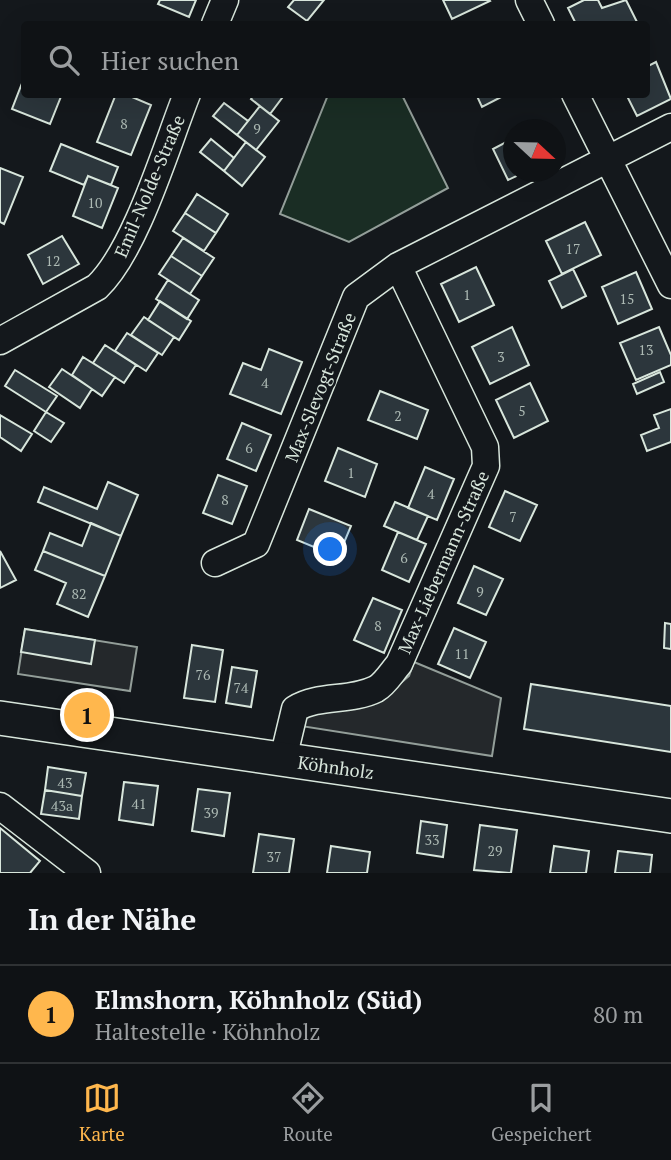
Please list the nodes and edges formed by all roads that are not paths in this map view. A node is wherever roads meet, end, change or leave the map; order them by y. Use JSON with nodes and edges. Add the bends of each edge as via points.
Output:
{"nodes":[{"id":1,"x":225,"y":0,"type":"edge"},
{"id":2,"x":529,"y":0,"type":"edge"},
{"id":3,"x":216,"y":21,"type":"edge"},
{"id":4,"x":540,"y":21,"type":"edge"},
{"id":5,"x":185,"y":98,"type":"edge"},
{"id":6,"x":577,"y":98,"type":"edge"},
{"id":7,"x":671,"y":127,"type":"edge"},
{"id":8,"x":607,"y":160,"type":"junction"},
{"id":9,"x":398,"y":265,"type":"junction"},
{"id":10,"x":671,"y":285,"type":"edge"},
{"id":11,"x":0,"y":341,"type":"edge"},
{"id":12,"x":215,"y":563,"type":"dead end"},
{"id":13,"x":0,"y":718,"type":"edge"},
{"id":14,"x":283,"y":760,"type":"junction"},
{"id":15,"x":0,"y":806,"type":"edge"},
{"id":16,"x":671,"y":816,"type":"edge"},
{"id":17,"x":87,"y":873,"type":"edge"}],
"edges":[{"from":1,"to":3,"type":"street"},
{"from":2,"to":4,"type":"street"},
{"from":5,"to":11,"type":"street","name":"Emil-Nolde-Straße","via":[[125,249],[110,275]]},
{"from":6,"to":8,"type":"street"},
{"from":7,"to":8,"type":"street","name":"Max-Slevogt-Straße"},
{"from":8,"to":9,"type":"street","name":"Max-Slevogt-Straße"},
{"from":8,"to":10,"type":"street"},
{"from":9,"to":12,"type":"street","name":"Max-Slevogt-Straße","via":[[356,298],[256,544]]},
{"from":9,"to":14,"type":"street","name":"Max-Liebermann-Straße","via":[[485,447],[486,466],[399,664],[379,688],[307,702],[295,709]]},
{"from":13,"to":14,"type":"main road","name":"Köhnholz"},
{"from":14,"to":16,"type":"main road","name":"Köhnholz"},
{"from":15,"to":17,"type":"street"}]}
